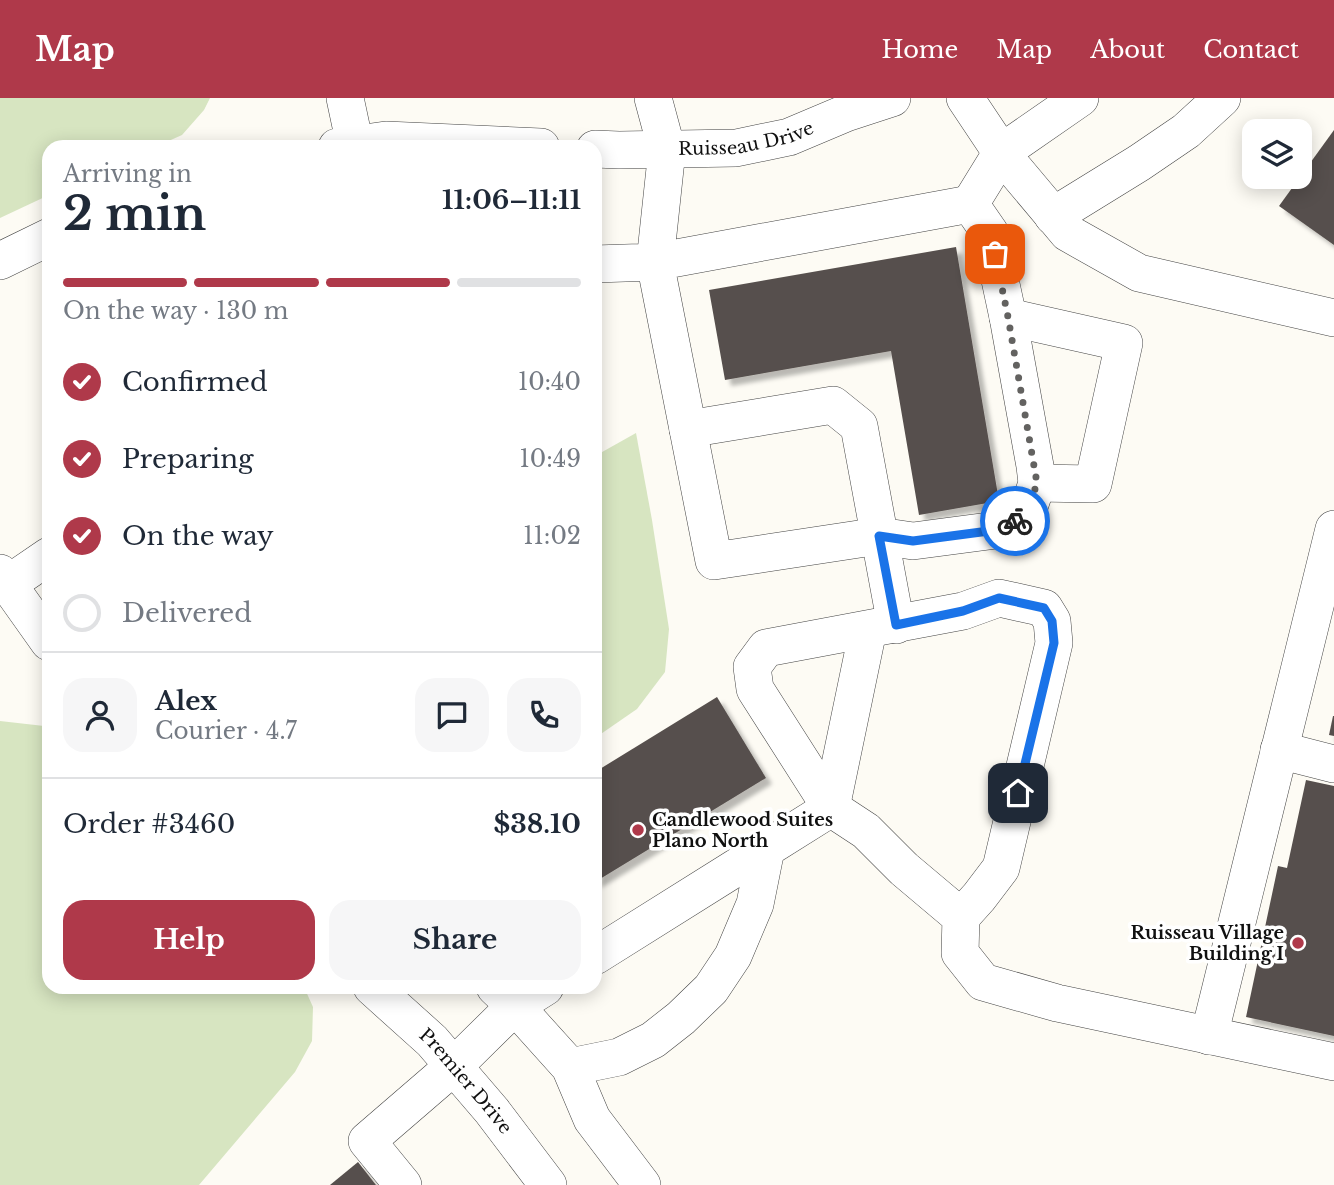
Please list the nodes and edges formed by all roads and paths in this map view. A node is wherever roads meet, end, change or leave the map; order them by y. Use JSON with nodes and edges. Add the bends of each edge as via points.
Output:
{"nodes":[{"id":1,"x":345,"y":98,"type":"edge"},
{"id":2,"x":653,"y":98,"type":"edge"},
{"id":3,"x":892,"y":98,"type":"edge"},
{"id":4,"x":965,"y":98,"type":"edge"},
{"id":5,"x":1080,"y":98,"type":"edge"},
{"id":6,"x":1222,"y":98,"type":"edge"},
{"id":7,"x":346,"y":140,"type":"edge"},
{"id":8,"x":602,"y":149,"type":"edge"},
{"id":9,"x":667,"y":150,"type":"junction"},
{"id":10,"x":1002,"y":152,"type":"junction"},
{"id":11,"x":970,"y":204,"type":"junction"},
{"id":12,"x":1053,"y":216,"type":"junction"},
{"id":13,"x":42,"y":240,"type":"edge"},
{"id":14,"x":0,"y":261,"type":"edge"},
{"id":15,"x":655,"y":262,"type":"junction"},
{"id":16,"x":602,"y":264,"type":"edge"},
{"id":17,"x":1008,"y":317,"type":"junction"},
{"id":18,"x":1334,"y":318,"type":"edge"},
{"id":19,"x":688,"y":429,"type":"junction"},
{"id":20,"x":1037,"y":483,"type":"junction"},
{"id":21,"x":1334,"y":529,"type":"edge"},
{"id":22,"x":879,"y":536,"type":"junction"},
{"id":23,"x":42,"y":560,"type":"edge"},
{"id":24,"x":4,"y":579,"type":"edge"},
{"id":25,"x":882,"y":627,"type":"junction"},
{"id":26,"x":42,"y":632,"type":"edge"},
{"id":27,"x":1279,"y":750,"type":"junction"},
{"id":28,"x":1334,"y":764,"type":"edge"},
{"id":29,"x":831,"y":808,"type":"junction"},
{"id":30,"x":766,"y":849,"type":"junction"},
{"id":31,"x":961,"y":917,"type":"junction"},
{"id":32,"x":602,"y":952,"type":"edge"},
{"id":33,"x":380,"y":994,"type":"edge"},
{"id":34,"x":518,"y":994,"type":"edge"},
{"id":35,"x":520,"y":994,"type":"edge"},
{"id":36,"x":1209,"y":1036,"type":"junction"},
{"id":37,"x":1334,"y":1062,"type":"edge"},
{"id":38,"x":454,"y":1066,"type":"junction"},
{"id":39,"x":570,"y":1067,"type":"junction"},
{"id":40,"x":403,"y":1185,"type":"edge"},
{"id":41,"x":548,"y":1185,"type":"edge"},
{"id":42,"x":642,"y":1185,"type":"edge"}],
"edges":[{"from":1,"to":7,"type":"street"},
{"from":2,"to":9,"type":"street"},
{"from":3,"to":9,"type":"street","name":"Ruisseau Drive","via":[[789,137],[736,148]]},
{"from":4,"to":10,"type":"street"},
{"from":5,"to":10,"type":"street"},
{"from":6,"to":12,"type":"street","via":[[1177,137]]},
{"from":8,"to":9,"type":"street","name":"Ruisseau Drive"},
{"from":9,"to":15,"type":"street"},
{"from":10,"to":11,"type":"street"},
{"from":10,"to":12,"type":"street"},
{"from":11,"to":15,"type":"street"},
{"from":11,"to":17,"type":"street","via":[[990,233]]},
{"from":12,"to":18,"type":"street","via":[[1068,233],[1139,273]]},
{"from":13,"to":14,"type":"street"},
{"from":15,"to":16,"type":"street"},
{"from":15,"to":19,"type":"street"},
{"from":17,"to":20,"type":"street"},
{"from":17,"to":20,"type":"street","via":[[1124,342],[1093,484]]},
{"from":19,"to":22,"type":"street","via":[[834,405],[859,426]]},
{"from":19,"to":22,"type":"street","via":[[714,561]]},
{"from":20,"to":22,"type":"street","via":[[1030,504],[1004,529],[913,541]]},
{"from":21,"to":27,"type":"street"},
{"from":22,"to":25,"type":"street"},
{"from":23,"to":24,"type":"street"},
{"from":24,"to":26,"type":"street"},
{"from":25,"to":29,"type":"street"},
{"from":25,"to":29,"type":"street","via":[[766,648],[752,667],[755,689]]},
{"from":25,"to":31,"type":"street","via":[[963,611],[999,598],[1044,608],[1052,621],[1054,643],[1001,868]]},
{"from":27,"to":28,"type":"street"},
{"from":27,"to":36,"type":"street"},
{"from":29,"to":30,"type":"street"},
{"from":29,"to":31,"type":"street","via":[[866,831]]},
{"from":30,"to":32,"type":"street"},
{"from":30,"to":39,"type":"street","via":[[755,904],[733,956],[711,989],[653,1040],[619,1057]]},
{"from":31,"to":36,"type":"street","via":[[960,953],[983,982]]},
{"from":33,"to":38,"type":"street","name":"Premier Drive"},
{"from":34,"to":38,"type":"street"},
{"from":35,"to":39,"type":"street"},
{"from":36,"to":37,"type":"street"},
{"from":38,"to":40,"type":"street","via":[[367,1141]]},
{"from":38,"to":41,"type":"street","name":"Premier Drive"},
{"from":39,"to":42,"type":"street","via":[[592,1119]]}]}
